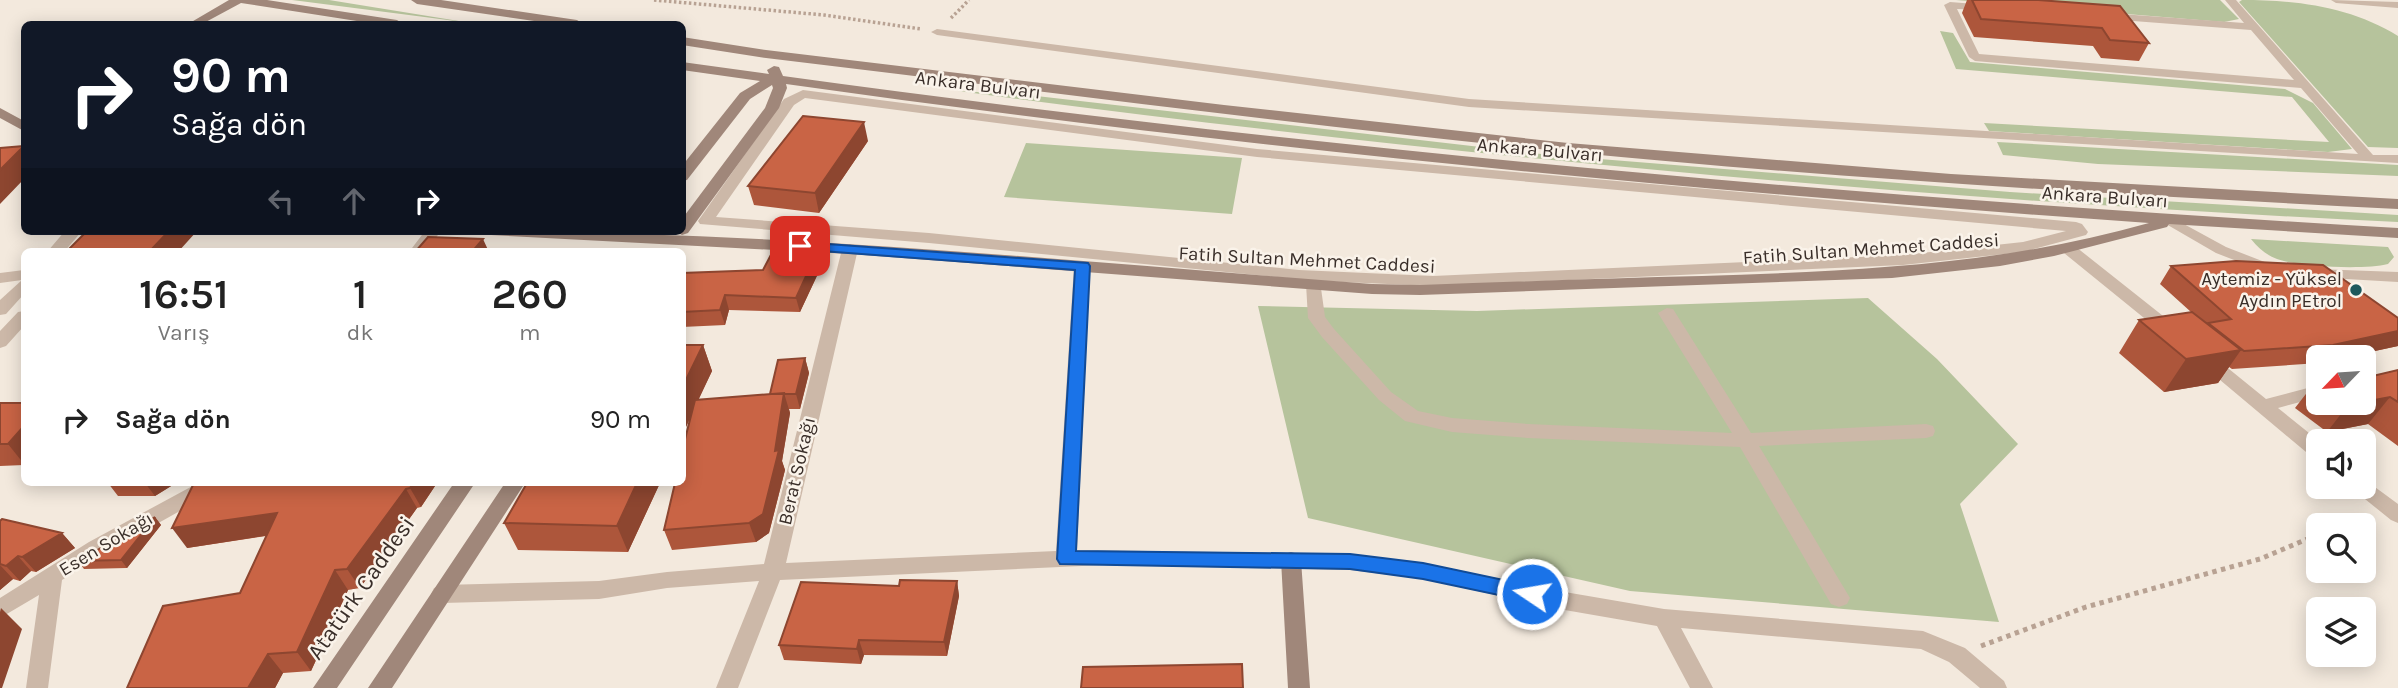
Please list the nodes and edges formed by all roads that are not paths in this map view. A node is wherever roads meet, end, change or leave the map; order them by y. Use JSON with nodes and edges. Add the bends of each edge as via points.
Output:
{"nodes":[{"id":1,"x":238,"y":0,"type":"edge"},
{"id":2,"x":243,"y":0,"type":"edge"},
{"id":3,"x":417,"y":0,"type":"edge"},
{"id":4,"x":2230,"y":0,"type":"edge"},
{"id":5,"x":2336,"y":0,"type":"edge"},
{"id":6,"x":2398,"y":5,"type":"edge"},
{"id":7,"x":1991,"y":8,"type":"edge"},
{"id":8,"x":2100,"y":16,"type":"edge"},
{"id":9,"x":200,"y":21,"type":"edge"},
{"id":10,"x":378,"y":21,"type":"edge"},
{"id":11,"x":557,"y":21,"type":"edge"},
{"id":12,"x":2254,"y":27,"type":"junction"},
{"id":13,"x":937,"y":32,"type":"road end"},
{"id":14,"x":686,"y":42,"type":"edge"},
{"id":15,"x":766,"y":54,"type":"junction"},
{"id":16,"x":841,"y":63,"type":"junction"},
{"id":17,"x":686,"y":67,"type":"edge"},
{"id":18,"x":778,"y":79,"type":"junction"},
{"id":19,"x":2305,"y":86,"type":"junction"},
{"id":20,"x":0,"y":112,"type":"edge"},
{"id":21,"x":21,"y":122,"type":"edge"},
{"id":22,"x":0,"y":128,"type":"edge"},
{"id":23,"x":2369,"y":159,"type":"junction"},
{"id":24,"x":2398,"y":159,"type":"edge"},
{"id":25,"x":686,"y":172,"type":"edge"},
{"id":26,"x":2398,"y":204,"type":"edge"},
{"id":27,"x":2171,"y":221,"type":"junction"},
{"id":28,"x":686,"y":226,"type":"edge"},
{"id":29,"x":2398,"y":233,"type":"edge"},
{"id":30,"x":70,"y":235,"type":"edge"},
{"id":31,"x":648,"y":235,"type":"edge"},
{"id":32,"x":677,"y":238,"type":"edge"},
{"id":33,"x":929,"y":238,"type":"joint"},
{"id":34,"x":59,"y":248,"type":"edge"},
{"id":35,"x":850,"y":249,"type":"junction"},
{"id":36,"x":2070,"y":250,"type":"junction"},
{"id":37,"x":1082,"y":266,"type":"junction"},
{"id":38,"x":2282,"y":271,"type":"edge"},
{"id":39,"x":2304,"y":274,"type":"edge"},
{"id":40,"x":21,"y":275,"type":"edge"},
{"id":41,"x":2398,"y":277,"type":"edge"},
{"id":42,"x":0,"y":278,"type":"edge"},
{"id":43,"x":1314,"y":284,"type":"junction"},
{"id":44,"x":21,"y":288,"type":"edge"},
{"id":45,"x":0,"y":310,"type":"edge"},
{"id":46,"x":1667,"y":313,"type":"dead end"},
{"id":47,"x":21,"y":319,"type":"edge"},
{"id":48,"x":0,"y":342,"type":"edge"},
{"id":49,"x":2306,"y":394,"type":"edge"},
{"id":50,"x":2262,"y":406,"type":"junction"},
{"id":51,"x":1926,"y":431,"type":"dead end"},
{"id":52,"x":1746,"y":440,"type":"junction"},
{"id":53,"x":2306,"y":442,"type":"edge"},
{"id":54,"x":209,"y":486,"type":"edge"},
{"id":55,"x":462,"y":486,"type":"edge"},
{"id":56,"x":513,"y":486,"type":"edge"},
{"id":57,"x":2376,"y":497,"type":"edge"},
{"id":58,"x":2398,"y":515,"type":"edge"},
{"id":59,"x":1066,"y":559,"type":"junction"},
{"id":60,"x":1291,"y":560,"type":"junction"},
{"id":61,"x":773,"y":572,"type":"junction"},
{"id":62,"x":52,"y":576,"type":"junction"},
{"id":63,"x":442,"y":594,"type":"junction"},
{"id":64,"x":1839,"y":598,"type":"dead end"},
{"id":65,"x":0,"y":609,"type":"edge"},
{"id":66,"x":1664,"y":618,"type":"junction"},
{"id":67,"x":37,"y":688,"type":"edge"},
{"id":68,"x":324,"y":688,"type":"edge"},
{"id":69,"x":380,"y":688,"type":"edge"},
{"id":70,"x":727,"y":688,"type":"edge"},
{"id":71,"x":1299,"y":688,"type":"edge"},
{"id":72,"x":1702,"y":688,"type":"edge"},
{"id":73,"x":1996,"y":688,"type":"edge"}],
"edges":[{"from":1,"to":9,"type":"main road"},
{"from":2,"to":10,"type":"main road"},
{"from":3,"to":11,"type":"main road"},
{"from":4,"to":12,"type":"lane"},
{"from":5,"to":6,"type":"lane"},
{"from":7,"to":19,"type":"lane","via":[[1950,5],[1975,57]]},
{"from":8,"to":12,"type":"lane"},
{"from":12,"to":19,"type":"lane"},
{"from":13,"to":23,"type":"lane","via":[[1469,103]]},
{"from":14,"to":15,"type":"main road","name":"Ankara Bulvarı"},
{"from":15,"to":16,"type":"main road","name":"Ankara Bulvarı"},
{"from":15,"to":18,"type":"main road"},
{"from":16,"to":18,"type":"main road"},
{"from":16,"to":26,"type":"main road","name":"Ankara Bulvarı","via":[[1330,122],[1681,158],[2036,185]]},
{"from":17,"to":18,"type":"main road","name":"Ankara Bulvarı"},
{"from":18,"to":25,"type":"main road","via":[[745,96]]},
{"from":18,"to":27,"type":"main road","name":"Ankara Bulvarı","via":[[1209,135],[1532,169]]},
{"from":18,"to":28,"type":"main road","via":[[780,88],[772,108]]},
{"from":19,"to":23,"type":"lane"},
{"from":20,"to":21,"type":"main road"},
{"from":21,"to":22,"type":"main road"},
{"from":23,"to":24,"type":"lane"},
{"from":27,"to":29,"type":"main road","name":"Ankara Bulvarı"},
{"from":27,"to":36,"type":"main road","name":"Fatih Sultan Mehmet Caddesi"},
{"from":27,"to":38,"type":"lane","via":[[2221,250]]},
{"from":30,"to":34,"type":"street"},
{"from":31,"to":32,"type":"main road","name":"Fatih Sultan Mehmet Caddesi"},
{"from":32,"to":35,"type":"main road","name":"Fatih Sultan Mehmet Caddesi"},
{"from":33,"to":33,"type":"street","via":[[706,221],[789,102],[803,94],[1269,154],[2076,228],[2080,232],[2023,247],[1903,260],[1433,281],[1299,275]]},
{"from":35,"to":37,"type":"main road","name":"Fatih Sultan Mehmet Caddesi"},
{"from":35,"to":61,"type":"street","name":"Berat Sokağı"},
{"from":36,"to":43,"type":"main road","name":"Fatih Sultan Mehmet Caddesi","via":[[1953,268],[1812,277],[1420,290]]},
{"from":36,"to":50,"type":"street"},
{"from":37,"to":43,"type":"main road","name":"Fatih Sultan Mehmet Caddesi"},
{"from":37,"to":59,"type":"street"},
{"from":39,"to":41,"type":"lane"},
{"from":40,"to":42,"type":"street"},
{"from":43,"to":52,"type":"street","via":[[1317,318],[1328,333],[1385,396],[1412,416],[1452,425],[1528,431]]},
{"from":44,"to":45,"type":"street"},
{"from":46,"to":52,"type":"street"},
{"from":47,"to":48,"type":"street"},
{"from":49,"to":50,"type":"street"},
{"from":50,"to":53,"type":"street"},
{"from":51,"to":52,"type":"street"},
{"from":52,"to":64,"type":"street"},
{"from":54,"to":62,"type":"street","name":"Esen Sokağı"},
{"from":55,"to":68,"type":"main road","name":"Atatürk Caddesi"},
{"from":56,"to":63,"type":"main road"},
{"from":57,"to":58,"type":"street"},
{"from":59,"to":60,"type":"street"},
{"from":59,"to":61,"type":"street"},
{"from":60,"to":66,"type":"street","via":[[1423,571]]},
{"from":60,"to":71,"type":"main road"},
{"from":61,"to":63,"type":"street","via":[[598,590]]},
{"from":61,"to":70,"type":"street","name":"Berat Sokağı"},
{"from":62,"to":65,"type":"street","name":"Esen Sokağı"},
{"from":62,"to":67,"type":"street"},
{"from":63,"to":69,"type":"main road"},
{"from":66,"to":72,"type":"street"},
{"from":66,"to":73,"type":"street","via":[[1923,640],[1957,655]]}]}
